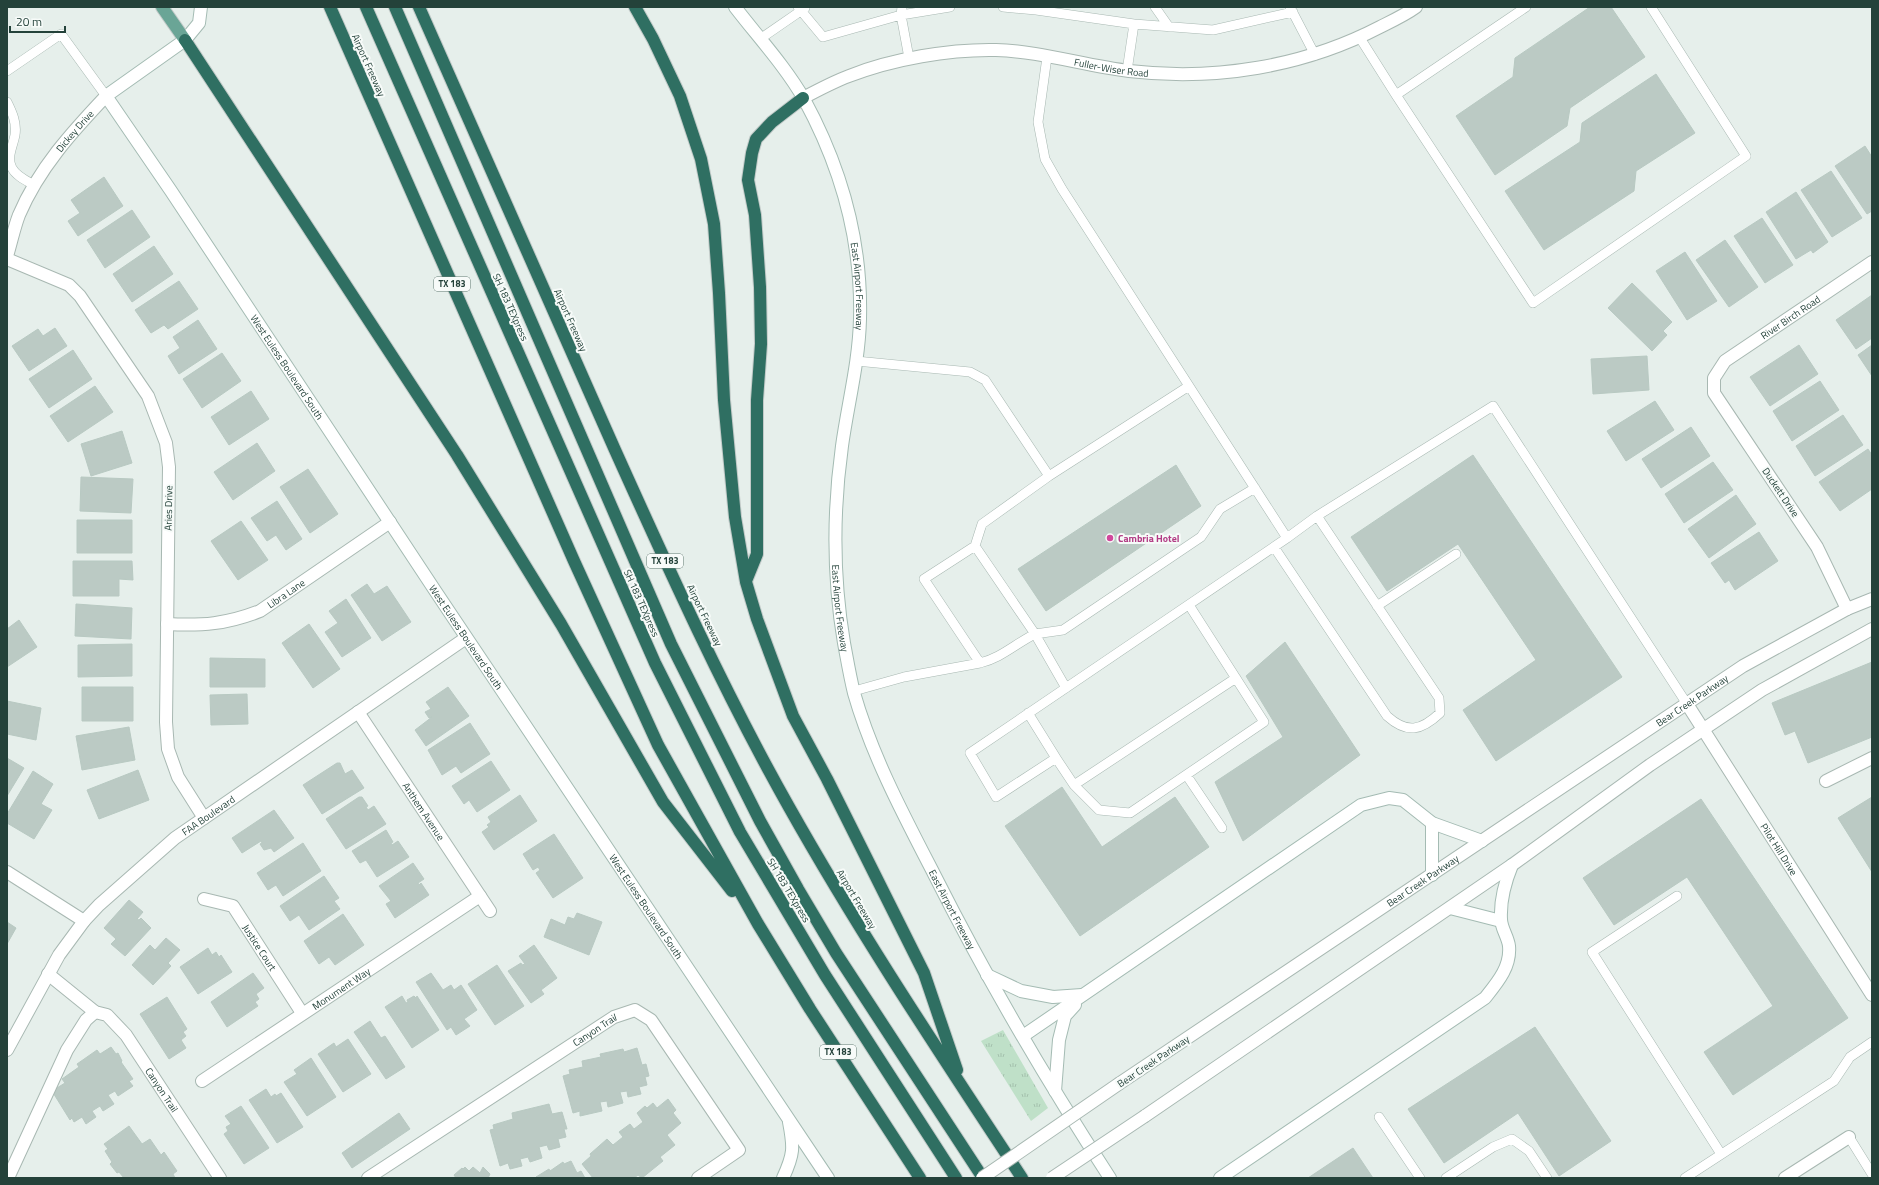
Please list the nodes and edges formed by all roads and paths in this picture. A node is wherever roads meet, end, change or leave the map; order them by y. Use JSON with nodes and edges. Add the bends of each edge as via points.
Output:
{"nodes":[{"id":1,"x":162,"y":7,"type":"edge"},
{"id":2,"x":202,"y":7,"type":"edge"},
{"id":3,"x":330,"y":7,"type":"edge"},
{"id":4,"x":366,"y":7,"type":"edge"},
{"id":5,"x":394,"y":7,"type":"edge"},
{"id":6,"x":419,"y":7,"type":"edge"},
{"id":7,"x":635,"y":7,"type":"edge"},
{"id":8,"x":735,"y":7,"type":"edge"},
{"id":9,"x":950,"y":7,"type":"edge"},
{"id":10,"x":1003,"y":7,"type":"edge"},
{"id":11,"x":1074,"y":7,"type":"edge"},
{"id":12,"x":1155,"y":7,"type":"edge"},
{"id":13,"x":1416,"y":7,"type":"edge"},
{"id":14,"x":1526,"y":7,"type":"edge"},
{"id":15,"x":1651,"y":7,"type":"edge"},
{"id":16,"x":802,"y":8,"type":"edge"},
{"id":17,"x":1292,"y":9,"type":"edge"},
{"id":18,"x":902,"y":11,"type":"edge"},
{"id":19,"x":1063,"y":14,"type":"junction"},
{"id":20,"x":1134,"y":24,"type":"junction"},
{"id":21,"x":1169,"y":27,"type":"junction"},
{"id":22,"x":1360,"y":38,"type":"junction"},
{"id":23,"x":760,"y":39,"type":"junction"},
{"id":24,"x":185,"y":40,"type":"junction"},
{"id":25,"x":1315,"y":55,"type":"junction"},
{"id":26,"x":1047,"y":57,"type":"junction"},
{"id":27,"x":909,"y":58,"type":"junction"},
{"id":28,"x":7,"y":71,"type":"edge"},
{"id":29,"x":1128,"y":71,"type":"junction"},
{"id":30,"x":1396,"y":95,"type":"junction"},
{"id":31,"x":106,"y":96,"type":"junction"},
{"id":32,"x":803,"y":98,"type":"junction"},
{"id":33,"x":7,"y":102,"type":"edge"},
{"id":34,"x":34,"y":186,"type":"junction"},
{"id":35,"x":7,"y":258,"type":"edge"},
{"id":36,"x":1872,"y":262,"type":"edge"},
{"id":37,"x":856,"y":361,"type":"junction"},
{"id":38,"x":1714,"y":378,"type":"joint"},
{"id":39,"x":1189,"y":386,"type":"junction"},
{"id":40,"x":1049,"y":476,"type":"junction"},
{"id":41,"x":1254,"y":488,"type":"junction"},
{"id":42,"x":1317,"y":516,"type":"junction"},
{"id":43,"x":390,"y":522,"type":"junction"},
{"id":44,"x":1287,"y":538,"type":"junction"},
{"id":45,"x":975,"y":546,"type":"junction"},
{"id":46,"x":1274,"y":547,"type":"junction"},
{"id":47,"x":1456,"y":554,"type":"dead end"},
{"id":48,"x":746,"y":582,"type":"junction"},
{"id":49,"x":1872,"y":599,"type":"edge"},
{"id":50,"x":1189,"y":605,"type":"junction"},
{"id":51,"x":1377,"y":606,"type":"junction"},
{"id":52,"x":1847,"y":609,"type":"junction"},
{"id":53,"x":167,"y":624,"type":"junction"},
{"id":54,"x":1872,"y":629,"type":"edge"},
{"id":55,"x":1035,"y":634,"type":"junction"},
{"id":56,"x":466,"y":638,"type":"junction"},
{"id":57,"x":980,"y":663,"type":"junction"},
{"id":58,"x":1236,"y":678,"type":"junction"},
{"id":59,"x":1066,"y":688,"type":"junction"},
{"id":60,"x":854,"y":692,"type":"junction"},
{"id":61,"x":1687,"y":704,"type":"junction"},
{"id":62,"x":358,"y":712,"type":"junction"},
{"id":63,"x":1028,"y":714,"type":"junction"},
{"id":64,"x":1702,"y":730,"type":"junction"},
{"id":65,"x":1056,"y":758,"type":"junction"},
{"id":66,"x":1872,"y":758,"type":"edge"},
{"id":67,"x":1187,"y":776,"type":"junction"},
{"id":68,"x":1826,"y":781,"type":"dead end"},
{"id":69,"x":1074,"y":785,"type":"junction"},
{"id":70,"x":204,"y":818,"type":"junction"},
{"id":71,"x":1432,"y":823,"type":"junction"},
{"id":72,"x":1222,"y":828,"type":"dead end"},
{"id":73,"x":1482,"y":841,"type":"junction"},
{"id":74,"x":1512,"y":865,"type":"junction"},
{"id":75,"x":7,"y":872,"type":"edge"},
{"id":76,"x":1432,"y":875,"type":"junction"},
{"id":77,"x":480,"y":896,"type":"junction"},
{"id":78,"x":1677,"y":896,"type":"dead end"},
{"id":79,"x":204,"y":899,"type":"dead end"},
{"id":80,"x":1450,"y":908,"type":"junction"},
{"id":81,"x":490,"y":911,"type":"dead end"},
{"id":82,"x":84,"y":921,"type":"junction"},
{"id":83,"x":1501,"y":921,"type":"junction"},
{"id":84,"x":758,"y":924,"type":"junction"},
{"id":85,"x":48,"y":974,"type":"junction"},
{"id":86,"x":987,"y":975,"type":"junction"},
{"id":87,"x":1083,"y":995,"type":"junction"},
{"id":88,"x":1872,"y":995,"type":"edge"},
{"id":89,"x":95,"y":1012,"type":"junction"},
{"id":90,"x":302,"y":1013,"type":"junction"},
{"id":91,"x":1023,"y":1036,"type":"junction"},
{"id":92,"x":1872,"y":1042,"type":"edge"},
{"id":93,"x":7,"y":1050,"type":"edge"},
{"id":94,"x":202,"y":1081,"type":"dead end"},
{"id":95,"x":963,"y":1088,"type":"junction"},
{"id":96,"x":1055,"y":1091,"type":"junction"},
{"id":97,"x":788,"y":1117,"type":"junction"},
{"id":98,"x":1379,"y":1118,"type":"dead end"},
{"id":99,"x":1849,"y":1137,"type":"joint"},
{"id":100,"x":1721,"y":1154,"type":"junction"},
{"id":101,"x":1872,"y":1174,"type":"edge"},
{"id":102,"x":826,"y":1177,"type":"edge"},
{"id":103,"x":1111,"y":1177,"type":"edge"},
{"id":104,"x":8,"y":1178,"type":"edge"},
{"id":105,"x":220,"y":1178,"type":"edge"},
{"id":106,"x":368,"y":1178,"type":"edge"},
{"id":107,"x":698,"y":1178,"type":"edge"},
{"id":108,"x":783,"y":1178,"type":"edge"},
{"id":109,"x":920,"y":1178,"type":"edge"},
{"id":110,"x":956,"y":1178,"type":"edge"},
{"id":111,"x":982,"y":1178,"type":"edge"},
{"id":112,"x":1022,"y":1178,"type":"edge"},
{"id":113,"x":1052,"y":1178,"type":"edge"},
{"id":114,"x":1220,"y":1178,"type":"edge"},
{"id":115,"x":1420,"y":1178,"type":"edge"},
{"id":116,"x":1446,"y":1178,"type":"edge"},
{"id":117,"x":1547,"y":1178,"type":"edge"},
{"id":118,"x":1685,"y":1178,"type":"edge"},
{"id":119,"x":1785,"y":1178,"type":"edge"}],
"edges":[{"from":1,"to":24,"type":"main road"},
{"from":2,"to":24,"type":"street","name":"Dickey Drive","via":[[199,23]]},
{"from":3,"to":84,"type":"highway","name":"Airport Freeway","number":"TX 183","via":[[619,662],[658,745]]},
{"from":4,"to":110,"type":"highway","name":"SH 183 TEXpress","via":[[655,662],[740,832],[825,975]]},
{"from":5,"to":111,"type":"highway","name":"SH 183 TEXpress","via":[[675,651],[760,821],[840,959]]},
{"from":6,"to":95,"type":"highway","name":"Airport Freeway","number":"TX 183","via":[[654,536],[729,693],[788,806],[873,948]]},
{"from":7,"to":48,"type":"highway","via":[[680,96],[701,160],[714,224],[724,400],[735,517]]},
{"from":8,"to":23,"type":"street","name":"East Airport Freeway"},
{"from":9,"to":18,"type":"lane"},
{"from":10,"to":19,"type":"lane"},
{"from":11,"to":19,"type":"lane"},
{"from":12,"to":21,"type":"lane"},
{"from":13,"to":22,"type":"street","name":"Fuller-Wiser Road"},
{"from":14,"to":30,"type":"lane"},
{"from":15,"to":30,"type":"lane","via":[[1746,156],[1533,303]]},
{"from":16,"to":18,"type":"lane","via":[[823,37]]},
{"from":16,"to":23,"type":"lane"},
{"from":17,"to":21,"type":"lane","via":[[1213,30]]},
{"from":17,"to":25,"type":"lane"},
{"from":18,"to":27,"type":"lane"},
{"from":19,"to":20,"type":"lane"},
{"from":20,"to":21,"type":"lane"},
{"from":20,"to":29,"type":"lane"},
{"from":22,"to":25,"type":"street","name":"Fuller-Wiser Road"},
{"from":22,"to":30,"type":"lane"},
{"from":23,"to":32,"type":"street","name":"East Airport Freeway"},
{"from":24,"to":31,"type":"street","name":"Dickey Drive"},
{"from":24,"to":84,"type":"highway","via":[[457,455],[561,624],[663,802]]},
{"from":25,"to":29,"type":"street","name":"Fuller-Wiser Road","via":[[1283,64],[1208,74]]},
{"from":26,"to":27,"type":"street","name":"Fuller-Wiser Road","via":[[997,50]]},
{"from":26,"to":29,"type":"street","name":"Fuller-Wiser Road"},
{"from":26,"to":39,"type":"lane","via":[[1038,122],[1046,159],[1062,189]]},
{"from":27,"to":32,"type":"street","name":"Fuller-Wiser Road","via":[[850,76]]},
{"from":28,"to":31,"type":"lane","via":[[62,34]]},
{"from":31,"to":34,"type":"street","name":"Dickey Drive","via":[[61,144]]},
{"from":31,"to":43,"type":"street","name":"West Euless Boulevard South","via":[[176,197]]},
{"from":32,"to":37,"type":"street","name":"East Airport Freeway","via":[[832,158],[844,190],[852,228],[860,274],[860,320]]},
{"from":32,"to":48,"type":"highway","via":[[772,122],[756,139],[748,180],[755,215],[761,344],[757,400],[757,554]]},
{"from":33,"to":34,"type":"lane","via":[[15,121],[9,160],[11,167],[15,173]]},
{"from":34,"to":35,"type":"street","name":"Dickey Drive","via":[[19,216]]},
{"from":35,"to":53,"type":"street","name":"Aries Drive","via":[[69,285],[80,296],[148,396],[166,443],[169,467]]},
{"from":36,"to":38,"type":"street","name":"River Birch Road","via":[[1725,361]]},
{"from":37,"to":40,"type":"lane","via":[[970,372],[985,380]]},
{"from":37,"to":60,"type":"street","name":"East Airport Freeway","via":[[842,448],[836,509],[835,566],[844,640]]},
{"from":38,"to":52,"type":"street","name":"Duckett Drive","via":[[1714,393],[1817,547]]},
{"from":39,"to":40,"type":"lane"},
{"from":39,"to":41,"type":"lane"},
{"from":40,"to":45,"type":"lane","via":[[982,524]]},
{"from":41,"to":44,"type":"lane"},
{"from":41,"to":55,"type":"lane","via":[[1220,510],[1202,537],[1063,630]]},
{"from":42,"to":44,"type":"lane"},
{"from":42,"to":51,"type":"lane"},
{"from":42,"to":61,"type":"lane","via":[[1493,406]]},
{"from":43,"to":53,"type":"street","name":"Libra Lane","via":[[260,611],[219,624]]},
{"from":43,"to":56,"type":"street","name":"West Euless Boulevard South"},
{"from":44,"to":46,"type":"lane"},
{"from":45,"to":55,"type":"lane"},
{"from":45,"to":57,"type":"lane","via":[[924,579]]},
{"from":46,"to":50,"type":"lane"},
{"from":46,"to":51,"type":"lane","via":[[1387,716],[1398,726],[1413,729],[1428,724],[1440,713],[1439,698]]},
{"from":47,"to":51,"type":"lane"},
{"from":48,"to":95,"type":"highway","via":[[793,716],[924,973]]},
{"from":49,"to":52,"type":"street","name":"Bear Creek Parkway"},
{"from":50,"to":58,"type":"lane"},
{"from":50,"to":59,"type":"lane"},
{"from":52,"to":61,"type":"street","name":"Bear Creek Parkway","via":[[1743,666]]},
{"from":53,"to":70,"type":"street","name":"Aries Drive","via":[[168,749],[178,777]]},
{"from":54,"to":64,"type":"street","via":[[1762,690]]},
{"from":55,"to":57,"type":"lane","via":[[995,659]]},
{"from":55,"to":59,"type":"lane"},
{"from":56,"to":62,"type":"street","name":"FAA Boulevard"},
{"from":56,"to":97,"type":"street","name":"West Euless Boulevard South"},
{"from":57,"to":60,"type":"lane","via":[[904,677]]},
{"from":58,"to":67,"type":"lane","via":[[1264,722]]},
{"from":58,"to":69,"type":"lane"},
{"from":59,"to":63,"type":"lane"},
{"from":60,"to":86,"type":"street","name":"East Airport Freeway","via":[[869,736],[906,818]]},
{"from":61,"to":64,"type":"street","name":"Pilot Hill Drive"},
{"from":61,"to":73,"type":"street","name":"Bear Creek Parkway"},
{"from":62,"to":70,"type":"street","name":"FAA Boulevard"},
{"from":62,"to":77,"type":"street","name":"Anthem Avenue"},
{"from":63,"to":65,"type":"lane"},
{"from":63,"to":65,"type":"lane","via":[[970,753],[996,797]]},
{"from":64,"to":74,"type":"street"},
{"from":64,"to":88,"type":"street","name":"Pilot Hill Drive"},
{"from":65,"to":69,"type":"lane"},
{"from":66,"to":68,"type":"street"},
{"from":67,"to":69,"type":"lane","via":[[1130,813],[1099,810]]},
{"from":67,"to":72,"type":"lane"},
{"from":70,"to":82,"type":"street","name":"FAA Boulevard","via":[[175,838],[98,905]]},
{"from":71,"to":73,"type":"street"},
{"from":71,"to":76,"type":"street"},
{"from":71,"to":87,"type":"street","via":[[1403,800],[1389,798],[1361,805]]},
{"from":73,"to":76,"type":"street","name":"Bear Creek Parkway"},
{"from":74,"to":80,"type":"street"},
{"from":74,"to":83,"type":"street","via":[[1504,887]]},
{"from":75,"to":82,"type":"street"},
{"from":76,"to":111,"type":"street","name":"Bear Creek Parkway","bridge":true},
{"from":77,"to":81,"type":"street","name":"Anthem Avenue"},
{"from":77,"to":90,"type":"street","name":"Monument Way"},
{"from":78,"to":100,"type":"lane","via":[[1592,952]]},
{"from":79,"to":90,"type":"street","name":"Justice Court","via":[[233,906]]},
{"from":80,"to":83,"type":"street"},
{"from":80,"to":113,"type":"street","bridge":true},
{"from":82,"to":85,"type":"street","name":"FAA Boulevard"},
{"from":83,"to":114,"type":"street","via":[[1509,945],[1508,959],[1501,978],[1485,998]]},
{"from":84,"to":109,"type":"highway","name":"Airport Freeway","number":"TX 183"},
{"from":85,"to":89,"type":"street","name":"Canyon Trail"},
{"from":85,"to":93,"type":"street","name":"FAA Boulevard"},
{"from":86,"to":87,"type":"street","via":[[1020,991],[1053,998]]},
{"from":86,"to":91,"type":"street","name":"East Airport Freeway"},
{"from":87,"to":91,"type":"street"},
{"from":87,"to":96,"type":"street","via":[[1065,1016],[1059,1040]]},
{"from":89,"to":104,"type":"street","via":[[86,1020],[67,1050]]},
{"from":89,"to":105,"type":"street","name":"Canyon Trail","via":[[107,1015],[126,1035]]},
{"from":90,"to":94,"type":"street","name":"Monument Way"},
{"from":91,"to":96,"type":"street","name":"East Airport Freeway"},
{"from":92,"to":100,"type":"lane","via":[[1850,1057],[1834,1081]]},
{"from":95,"to":112,"type":"highway","name":"Airport Freeway","number":"TX 183"},
{"from":96,"to":103,"type":"street","name":"East Airport Freeway"},
{"from":97,"to":102,"type":"street","name":"West Euless Boulevard South"},
{"from":97,"to":108,"type":"street","via":[[793,1145],[791,1160]]},
{"from":98,"to":115,"type":"lane"},
{"from":99,"to":101,"type":"lane"},
{"from":99,"to":119,"type":"street"},
{"from":100,"to":118,"type":"lane"},
{"from":106,"to":107,"type":"street","name":"Canyon Trail","via":[[614,1017],[635,1010],[651,1020],[739,1150]]},
{"from":116,"to":117,"type":"lane","via":[[1493,1147],[1512,1139],[1529,1151]]}]}
